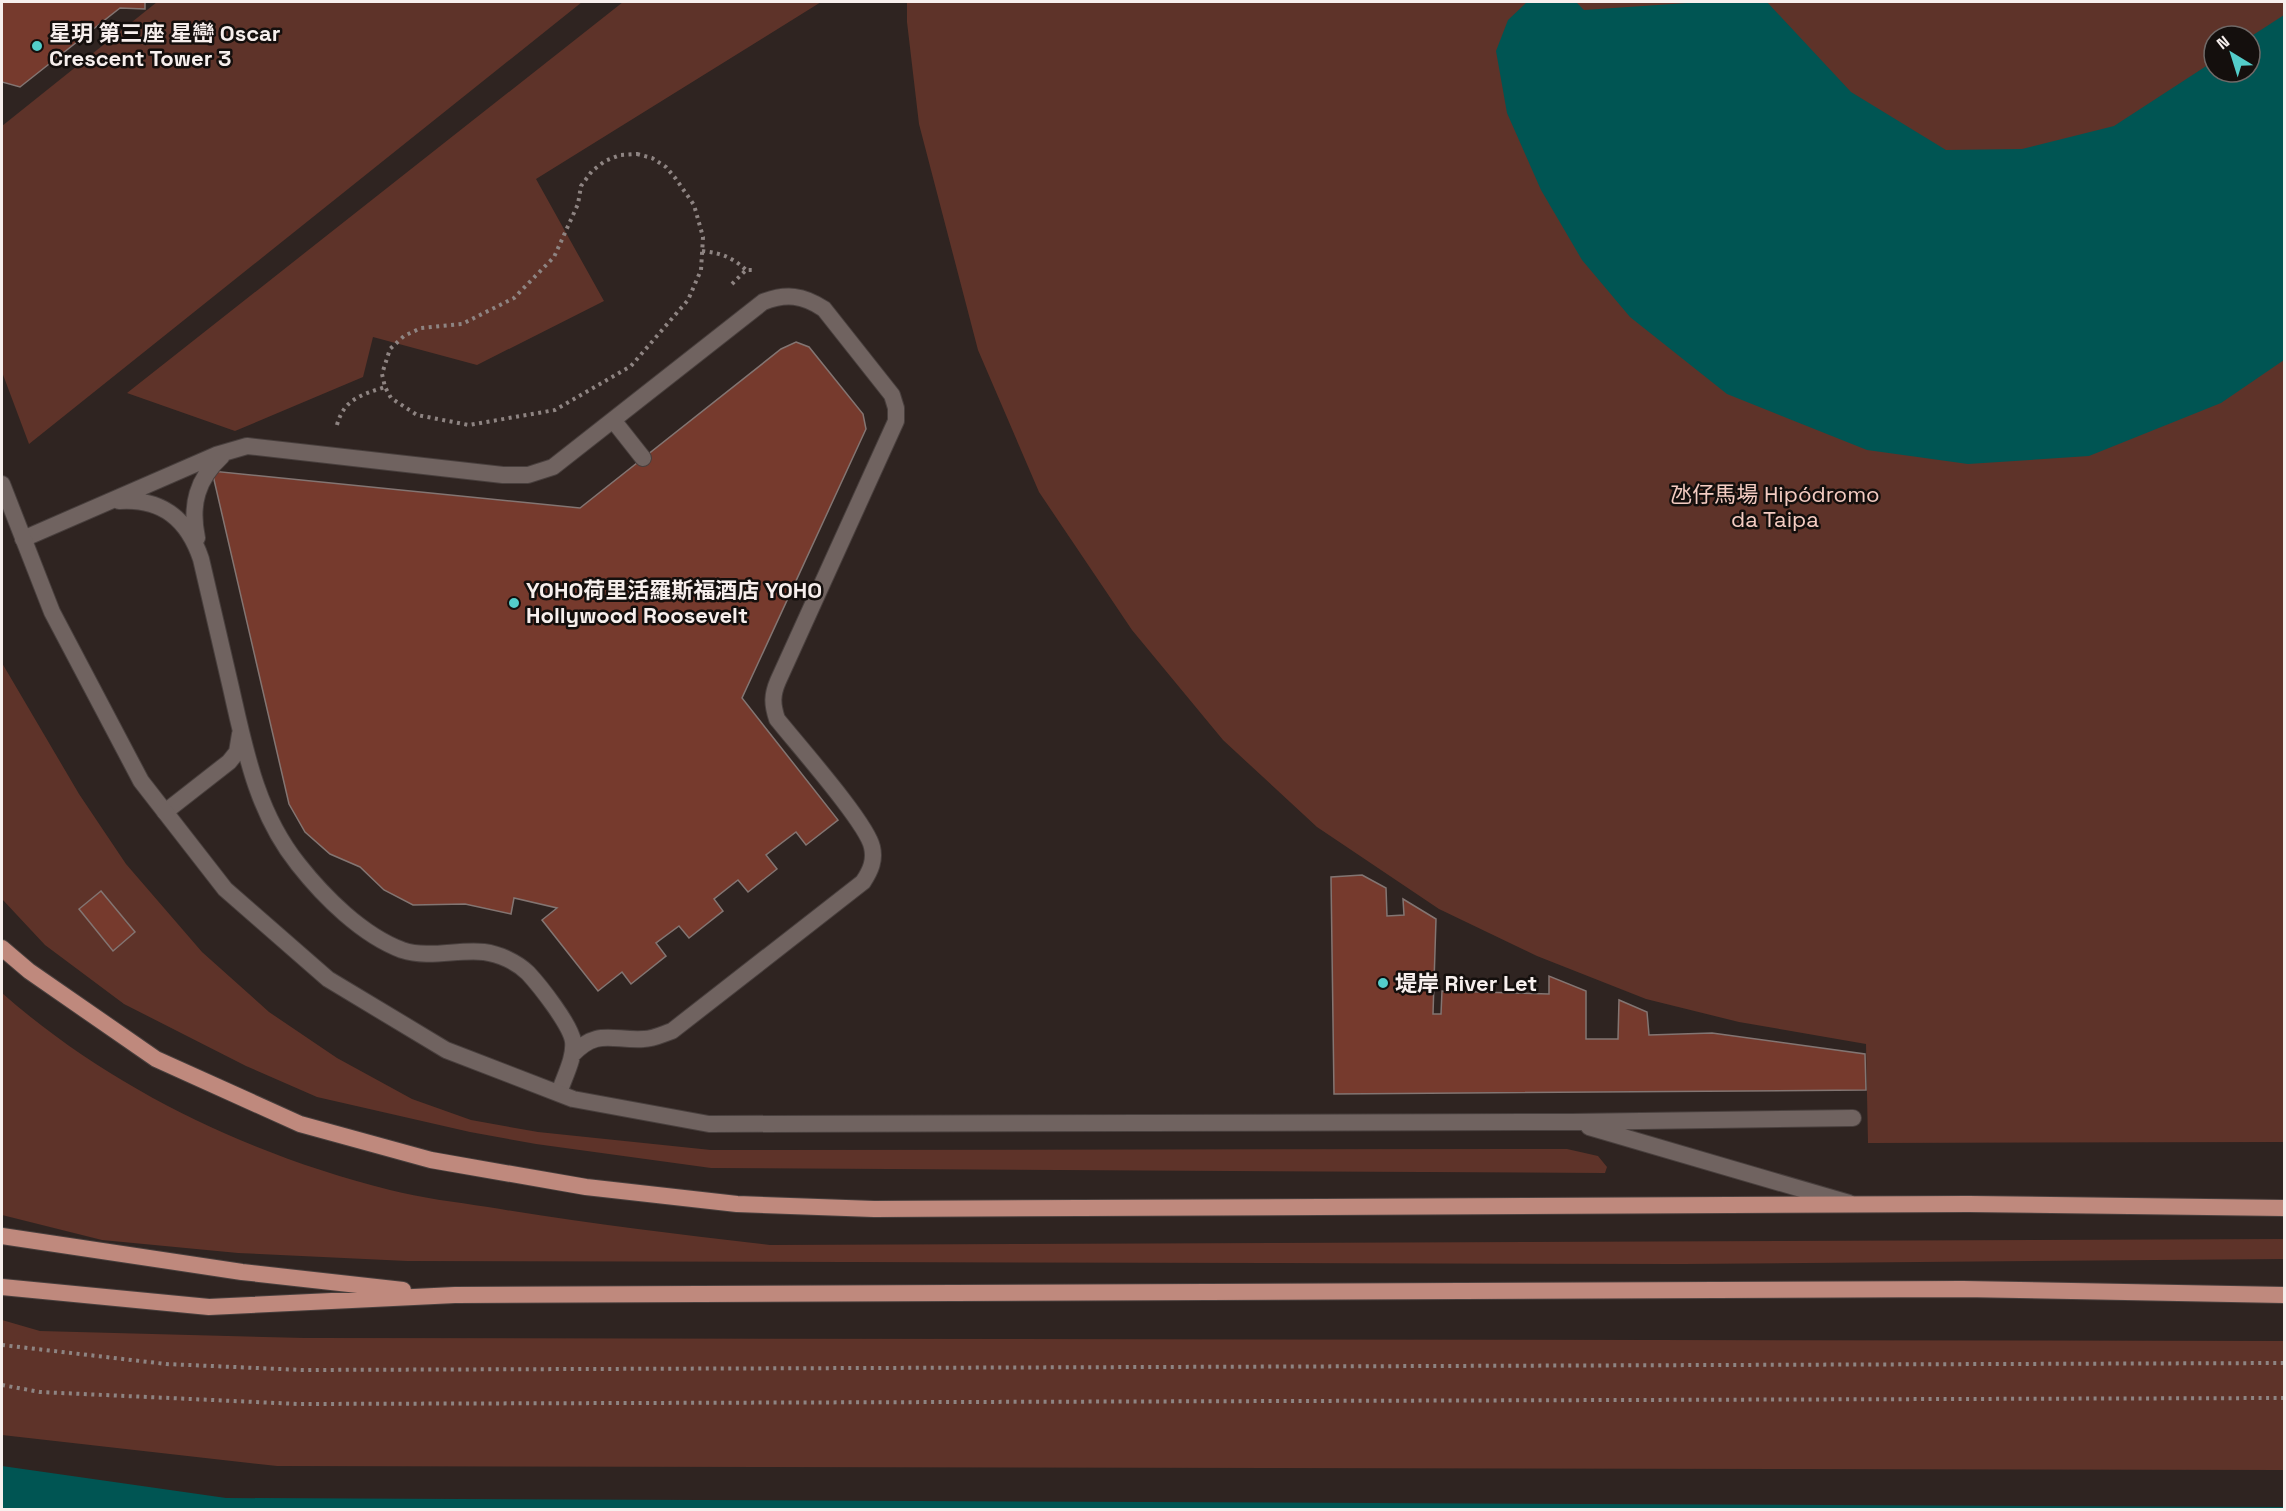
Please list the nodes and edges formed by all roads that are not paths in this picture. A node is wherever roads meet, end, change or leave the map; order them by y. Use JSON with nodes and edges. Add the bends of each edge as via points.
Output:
{"nodes":[{"id":1,"x":613,"y":420,"type":"junction"},
{"id":2,"x":227,"y":452,"type":"junction"},
{"id":3,"x":644,"y":458,"type":"dead end"},
{"id":4,"x":2,"y":484,"type":"edge"},
{"id":5,"x":110,"y":502,"type":"junction"},
{"id":6,"x":23,"y":539,"type":"junction"},
{"id":7,"x":201,"y":560,"type":"junction"},
{"id":8,"x":240,"y":727,"type":"junction"},
{"id":9,"x":165,"y":812,"type":"junction"},
{"id":10,"x":2,"y":948,"type":"edge"},
{"id":11,"x":572,"y":1055,"type":"junction"},
{"id":12,"x":559,"y":1093,"type":"junction"},
{"id":13,"x":1853,"y":1118,"type":"dead end"},
{"id":14,"x":1571,"y":1122,"type":"junction"},
{"id":15,"x":1856,"y":1205,"type":"junction"},
{"id":16,"x":2284,"y":1208,"type":"edge"},
{"id":17,"x":2,"y":1236,"type":"edge"},
{"id":18,"x":2,"y":1287,"type":"edge"},
{"id":19,"x":2284,"y":1294,"type":"edge"},
{"id":20,"x":455,"y":1295,"type":"junction"}],
"edges":[{"from":1,"to":2,"type":"street","via":[[553,467],[528,475],[247,446]]},
{"from":1,"to":3,"type":"street"},
{"from":1,"to":11,"type":"street","via":[[762,302],[778,296],[802,298],[824,309],[892,395],[896,408],[894,427],[773,693],[777,719],[867,833],[874,858],[863,882],[672,1031],[647,1039],[601,1036]]},
{"from":2,"to":5,"type":"street"},
{"from":2,"to":7,"type":"street","via":[[208,470],[196,492],[193,518]]},
{"from":4,"to":6,"type":"street"},
{"from":5,"to":6,"type":"street"},
{"from":5,"to":7,"type":"street","via":[[135,500],[160,507],[180,520],[194,538]]},
{"from":6,"to":9,"type":"street","via":[[52,612],[141,781]]},
{"from":7,"to":8,"type":"street"},
{"from":8,"to":9,"type":"street","via":[[237,752],[229,762]]},
{"from":8,"to":11,"type":"street","via":[[251,775],[271,821],[297,863],[330,900],[369,931],[403,950],[428,954],[484,952],[508,959],[528,973],[569,1029]]},
{"from":9,"to":12,"type":"street","via":[[225,889],[328,979],[446,1050]]},
{"from":10,"to":15,"type":"main road","via":[[28,971],[156,1059],[300,1124],[431,1160],[586,1187],[736,1204],[874,1209]]},
{"from":11,"to":12,"type":"street"},
{"from":12,"to":14,"type":"street","via":[[573,1099],[709,1124]]},
{"from":13,"to":14,"type":"street"},
{"from":14,"to":15,"type":"street"},
{"from":15,"to":16,"type":"main road"},
{"from":17,"to":20,"type":"main road","via":[[242,1272]]},
{"from":18,"to":20,"type":"main road","via":[[209,1307]]},
{"from":19,"to":20,"type":"main road","via":[[1940,1289]]}]}
